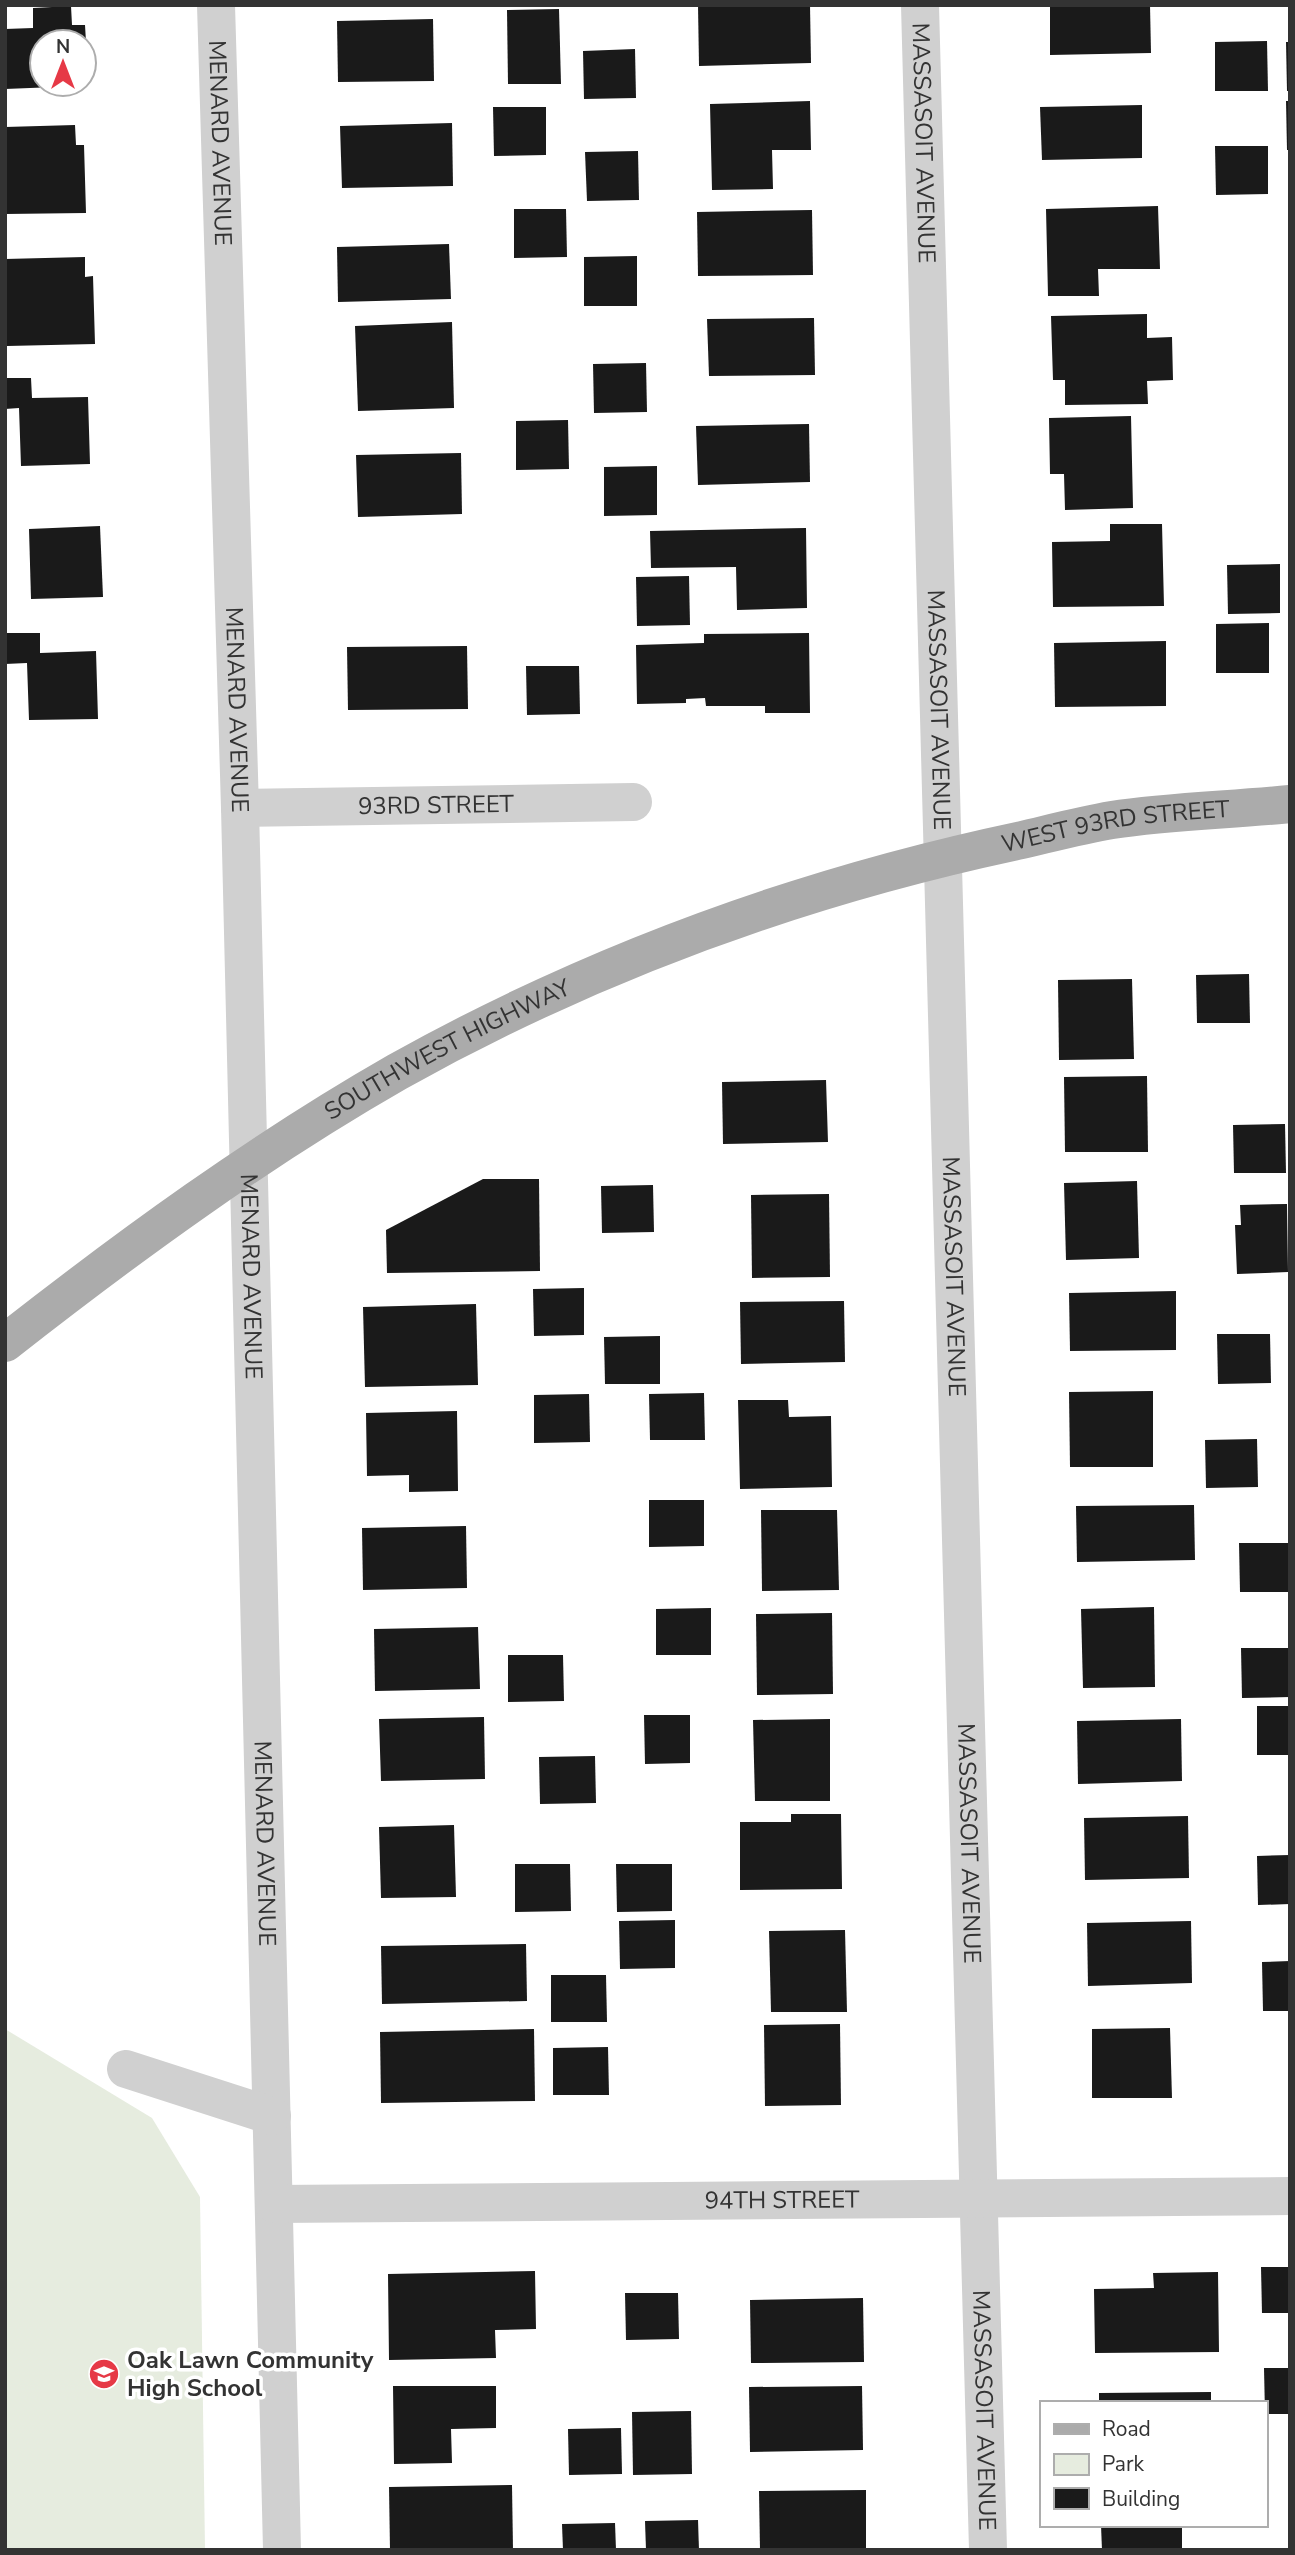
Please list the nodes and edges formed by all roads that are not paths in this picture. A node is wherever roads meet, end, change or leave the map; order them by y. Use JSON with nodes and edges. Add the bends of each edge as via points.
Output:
{"nodes":[{"id":1,"x":216,"y":5,"type":"edge"},
{"id":2,"x":920,"y":5,"type":"edge"},
{"id":3,"x":633,"y":802,"type":"dead end"},
{"id":4,"x":1290,"y":804,"type":"edge"},
{"id":5,"x":240,"y":808,"type":"junction"},
{"id":6,"x":941,"y":857,"type":"junction"},
{"id":7,"x":249,"y":1164,"type":"junction"},
{"id":8,"x":5,"y":1343,"type":"edge"},
{"id":9,"x":126,"y":2068,"type":"dead end"},
{"id":10,"x":272,"y":2116,"type":"junction"},
{"id":11,"x":1290,"y":2196,"type":"edge"},
{"id":12,"x":977,"y":2197,"type":"junction"},
{"id":13,"x":274,"y":2204,"type":"junction"},
{"id":14,"x":282,"y":2550,"type":"edge"},
{"id":15,"x":988,"y":2550,"type":"edge"}],
"edges":[{"from":1,"to":5,"type":"street","name":"MENARD AVENUE"},
{"from":2,"to":6,"type":"street","name":"MASSASOIT AVENUE"},
{"from":3,"to":5,"type":"street","name":"93RD STREET"},
{"from":4,"to":6,"type":"main road","name":"WEST 93RD STREET","via":[[1114,820]]},
{"from":5,"to":7,"type":"street","name":"MENARD AVENUE"},
{"from":6,"to":7,"type":"main road","name":"SOUTHWEST HIGHWAY","via":[[789,901],[646,953],[537,1000],[397,1073]]},
{"from":6,"to":12,"type":"street","name":"MASSASOIT AVENUE"},
{"from":7,"to":8,"type":"main road","name":"SOUTHWEST HIGHWAY","via":[[123,1252]]},
{"from":7,"to":10,"type":"street","name":"MENARD AVENUE"},
{"from":9,"to":10,"type":"street"},
{"from":10,"to":13,"type":"street","name":"MENARD AVENUE"},
{"from":11,"to":12,"type":"street","name":"94TH STREET"},
{"from":12,"to":13,"type":"street","name":"94TH STREET"},
{"from":12,"to":15,"type":"street","name":"MASSASOIT AVENUE"},
{"from":13,"to":14,"type":"street","name":"MENARD AVENUE"}]}
